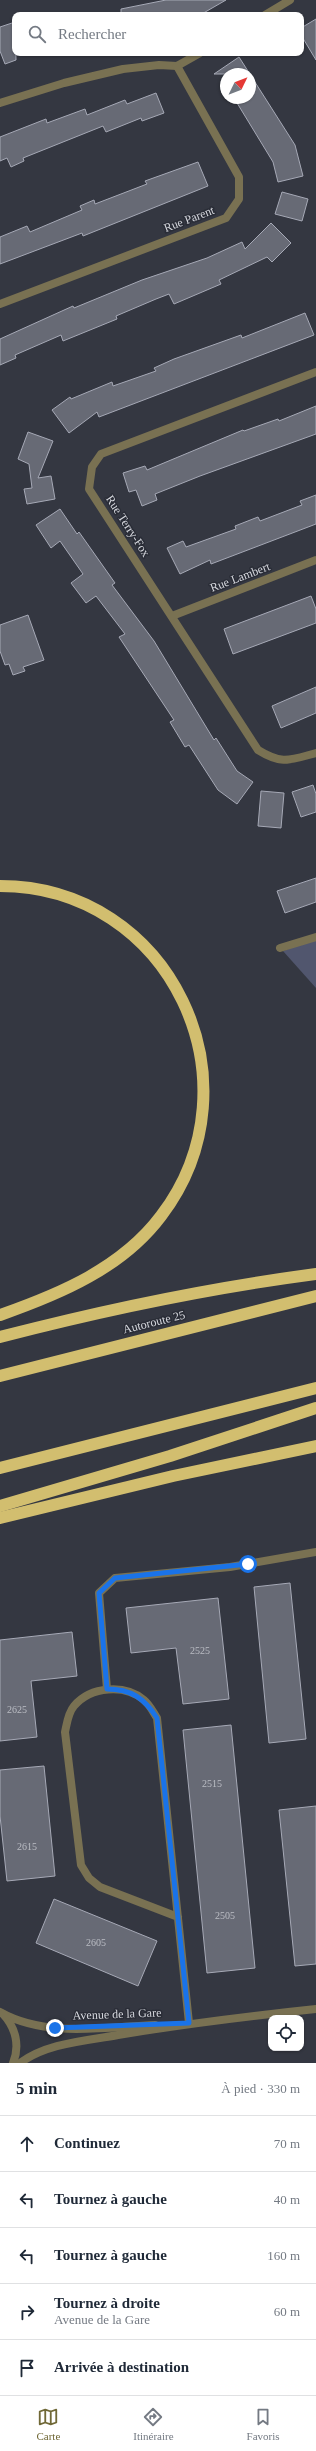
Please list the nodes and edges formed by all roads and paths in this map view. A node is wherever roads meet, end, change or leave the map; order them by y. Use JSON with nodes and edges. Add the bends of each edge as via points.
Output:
{"nodes":[{"id":1,"x":290,"y":0,"type":"edge"},
{"id":2,"x":270,"y":12,"type":"edge"},
{"id":3,"x":195,"y":56,"type":"edge"},
{"id":4,"x":178,"y":66,"type":"junction"},
{"id":5,"x":0,"y":103,"type":"edge"},
{"id":6,"x":0,"y":304,"type":"edge"},
{"id":7,"x":316,"y":372,"type":"edge"},
{"id":8,"x":316,"y":560,"type":"edge"},
{"id":9,"x":172,"y":616,"type":"junction"},
{"id":10,"x":316,"y":753,"type":"edge"},
{"id":11,"x":0,"y":886,"type":"edge"},
{"id":12,"x":316,"y":937,"type":"edge"},
{"id":13,"x":280,"y":948,"type":"dead end"},
{"id":14,"x":316,"y":1274,"type":"edge"},
{"id":15,"x":316,"y":1296,"type":"edge"},
{"id":16,"x":0,"y":1315,"type":"edge"},
{"id":17,"x":0,"y":1337,"type":"edge"},
{"id":18,"x":0,"y":1376,"type":"edge"},
{"id":19,"x":316,"y":1388,"type":"edge"},
{"id":20,"x":316,"y":1408,"type":"edge"},
{"id":21,"x":316,"y":1446,"type":"edge"},
{"id":22,"x":0,"y":1468,"type":"edge"},
{"id":23,"x":0,"y":1506,"type":"edge"},
{"id":24,"x":0,"y":1518,"type":"edge"},
{"id":25,"x":316,"y":1552,"type":"edge"},
{"id":26,"x":107,"y":1689,"type":"junction"},
{"id":27,"x":178,"y":1917,"type":"junction"},
{"id":28,"x":316,"y":2009,"type":"edge"},
{"id":29,"x":0,"y":2012,"type":"edge"},
{"id":30,"x":189,"y":2023,"type":"junction"},
{"id":31,"x":13,"y":2063,"type":"edge"},
{"id":32,"x":20,"y":2063,"type":"edge"}],
"edges":[{"from":1,"to":2,"type":"street"},
{"from":3,"to":4,"type":"street"},
{"from":4,"to":5,"type":"street","via":[[159,64],[123,69],[64,83]]},
{"from":4,"to":6,"type":"street","name":"Rue Parent","via":[[239,177],[239,199],[226,218]]},
{"from":7,"to":9,"type":"street","name":"Rue Terry-Fox","via":[[101,454],[92,467],[89,490]]},
{"from":8,"to":9,"type":"street","name":"Rue Lambert"},
{"from":9,"to":10,"type":"street","name":"Rue Terry-Fox","via":[[258,750],[274,760],[295,759]]},
{"from":11,"to":16,"type":"highway","via":[[36,889],[80,902],[117,922],[147,948],[170,977],[191,1017],[199,1045],[204,1087],[200,1129],[192,1162],[176,1194],[153,1227],[126,1252],[92,1276],[43,1299]]},
{"from":12,"to":13,"type":"street"},
{"from":14,"to":17,"type":"highway","via":[[250,1282],[160,1299]]},
{"from":15,"to":18,"type":"highway","name":"Autoroute 25"},
{"from":19,"to":22,"type":"highway"},
{"from":20,"to":23,"type":"highway","via":[[170,1456]]},
{"from":21,"to":24,"type":"highway","via":[[174,1476]]},
{"from":25,"to":26,"type":"street","via":[[230,1567],[115,1578],[99,1593]]},
{"from":26,"to":27,"type":"street","via":[[123,1689],[136,1695],[145,1701],[157,1718]]},
{"from":26,"to":27,"type":"street","via":[[96,1692],[74,1706],[68,1717],[65,1732],[81,1865],[89,1878],[100,1887]]},
{"from":27,"to":30,"type":"street"},
{"from":28,"to":30,"type":"street","name":"Avenue de la Gare"},
{"from":29,"to":30,"type":"street","name":"Avenue de la Gare","via":[[31,2025],[55,2028]]},
{"from":29,"to":31,"type":"street","via":[[10,2023],[17,2040]]},
{"from":30,"to":32,"type":"street","name":"Avenue de la Gare","via":[[68,2044],[34,2053]]}]}
